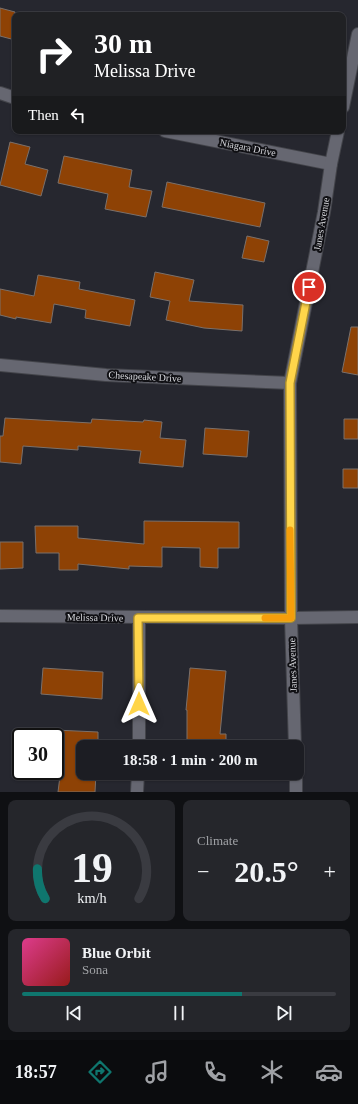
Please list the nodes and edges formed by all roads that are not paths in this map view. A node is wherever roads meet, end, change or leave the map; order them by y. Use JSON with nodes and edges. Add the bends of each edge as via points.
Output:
{"nodes":[{"id":1,"x":358,"y":34,"type":"edge"},
{"id":2,"x":346,"y":92,"type":"edge"},
{"id":3,"x":0,"y":93,"type":"edge"},
{"id":4,"x":12,"y":97,"type":"edge"},
{"id":5,"x":180,"y":134,"type":"edge"},
{"id":6,"x":337,"y":134,"type":"edge"},
{"id":7,"x":332,"y":164,"type":"junction"},
{"id":8,"x":0,"y":365,"type":"edge"},
{"id":9,"x":290,"y":383,"type":"junction"},
{"id":10,"x":0,"y":616,"type":"edge"},
{"id":11,"x":358,"y":616,"type":"edge"},
{"id":12,"x":138,"y":618,"type":"junction"},
{"id":13,"x":291,"y":618,"type":"junction"},
{"id":14,"x":139,"y":740,"type":"edge"},
{"id":15,"x":295,"y":740,"type":"edge"},
{"id":16,"x":138,"y":780,"type":"edge"},
{"id":17,"x":296,"y":780,"type":"edge"},
{"id":18,"x":137,"y":792,"type":"edge"},
{"id":19,"x":296,"y":792,"type":"edge"}],
"edges":[{"from":1,"to":2,"type":"street"},
{"from":3,"to":4,"type":"street"},
{"from":5,"to":7,"type":"street","name":"Niagara Drive"},
{"from":6,"to":7,"type":"street","name":"Janes Avenue"},
{"from":7,"to":9,"type":"street","name":"Janes Avenue"},
{"from":8,"to":9,"type":"street","name":"Chesapeake Drive","via":[[106,375]]},
{"from":9,"to":13,"type":"street","name":"Janes Avenue"},
{"from":10,"to":12,"type":"street","name":"Melissa Drive"},
{"from":11,"to":13,"type":"street","name":"Melissa Drive"},
{"from":12,"to":13,"type":"street","name":"Melissa Drive"},
{"from":12,"to":14,"type":"street"},
{"from":13,"to":15,"type":"street","name":"Janes Avenue"},
{"from":16,"to":18,"type":"street"},
{"from":17,"to":19,"type":"street"}]}
